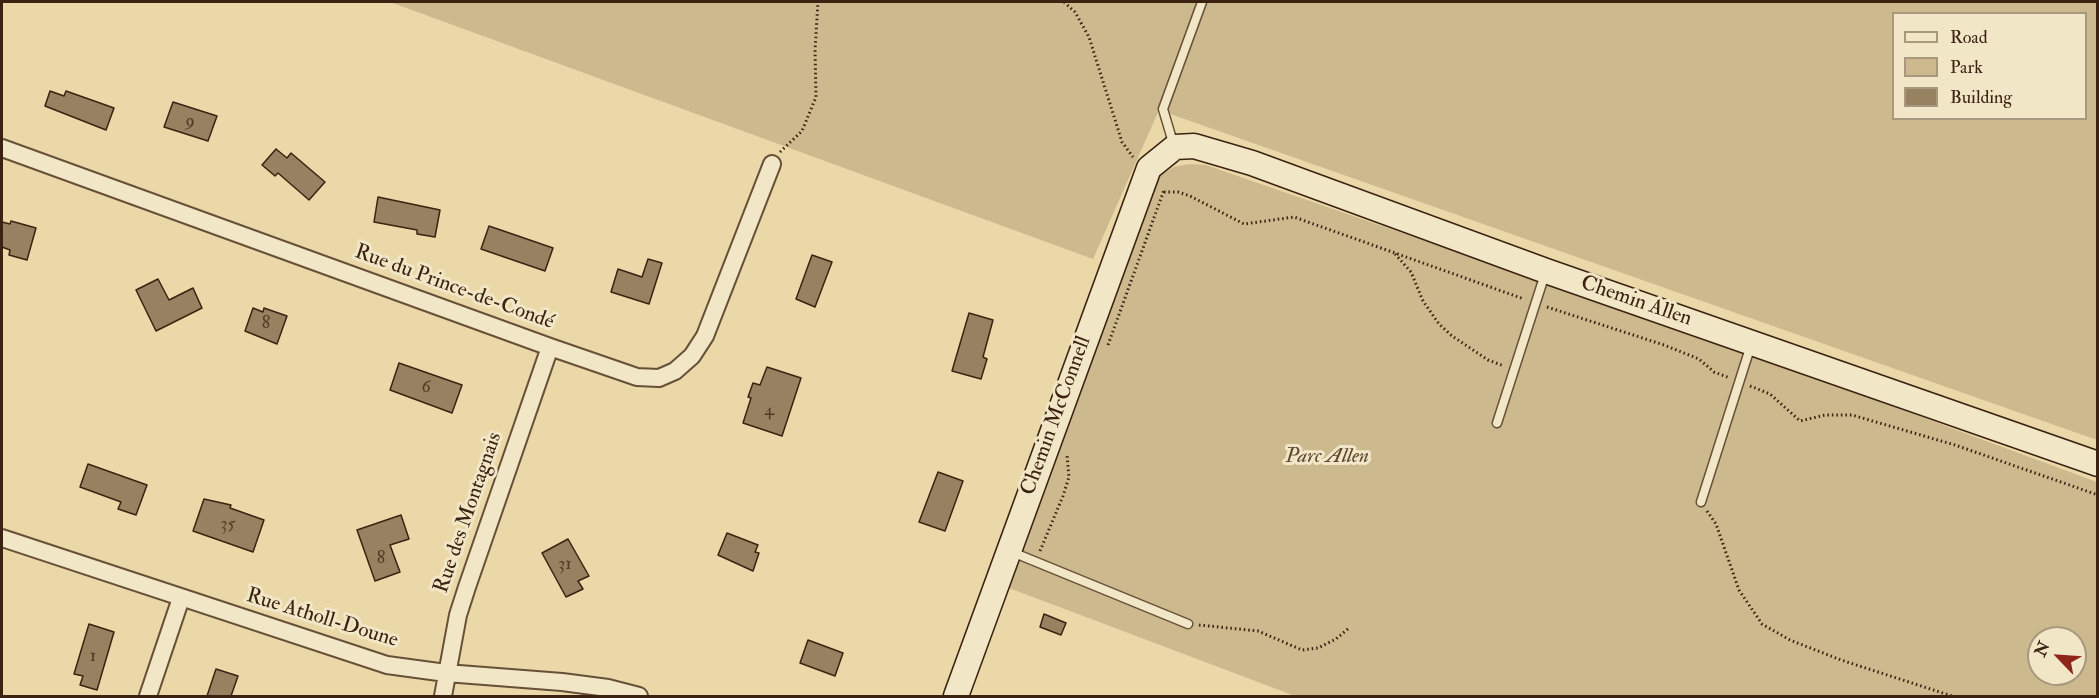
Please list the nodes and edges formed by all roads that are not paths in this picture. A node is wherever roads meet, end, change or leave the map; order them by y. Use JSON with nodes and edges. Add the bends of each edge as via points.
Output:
{"nodes":[{"id":1,"x":1202,"y":2,"type":"edge"},
{"id":2,"x":2,"y":147,"type":"edge"},
{"id":3,"x":1174,"y":147,"type":"junction"},
{"id":4,"x":772,"y":164,"type":"road end"},
{"id":5,"x":1546,"y":271,"type":"junction"},
{"id":6,"x":1752,"y":342,"type":"junction"},
{"id":7,"x":549,"y":347,"type":"junction"},
{"id":8,"x":1497,"y":423,"type":"dead end"},
{"id":9,"x":2097,"y":464,"type":"edge"},
{"id":10,"x":1701,"y":502,"type":"road end"},
{"id":11,"x":2,"y":538,"type":"edge"},
{"id":12,"x":1008,"y":551,"type":"junction"},
{"id":13,"x":181,"y":598,"type":"junction"},
{"id":14,"x":1188,"y":624,"type":"road end"},
{"id":15,"x":446,"y":673,"type":"junction"},
{"id":16,"x":148,"y":696,"type":"edge"},
{"id":17,"x":443,"y":696,"type":"edge"},
{"id":18,"x":639,"y":696,"type":"edge"},
{"id":19,"x":956,"y":696,"type":"edge"}],
"edges":[{"from":1,"to":3,"type":"lane","via":[[1163,109]]},
{"from":2,"to":7,"type":"street","name":"Rue du Prince-de-Condé"},
{"from":3,"to":5,"type":"street","name":"Chemin Allen","via":[[1194,146],[1252,163]]},
{"from":3,"to":12,"type":"street","name":"Chemin McConnell","via":[[1149,168]]},
{"from":4,"to":7,"type":"street","name":"Rue du Prince-de-Condé","via":[[715,314],[692,356],[675,371],[658,378],[637,377]]},
{"from":5,"to":6,"type":"street","name":"Chemin Allen"},
{"from":5,"to":8,"type":"lane"},
{"from":6,"to":9,"type":"street","name":"Chemin Allen"},
{"from":6,"to":10,"type":"lane"},
{"from":7,"to":15,"type":"street","name":"Rue des Montagnais","via":[[467,587]]},
{"from":11,"to":13,"type":"street","name":"Rue Atholl-Doune"},
{"from":12,"to":14,"type":"lane"},
{"from":12,"to":19,"type":"street","name":"Chemin McConnell"},
{"from":13,"to":15,"type":"street","name":"Rue Atholl-Doune","via":[[355,656]]},
{"from":13,"to":16,"type":"street"},
{"from":15,"to":17,"type":"street","name":"Rue des Montagnais"},
{"from":15,"to":18,"type":"street","name":"Rue Atholl-Doune","via":[[562,682]]}]}
